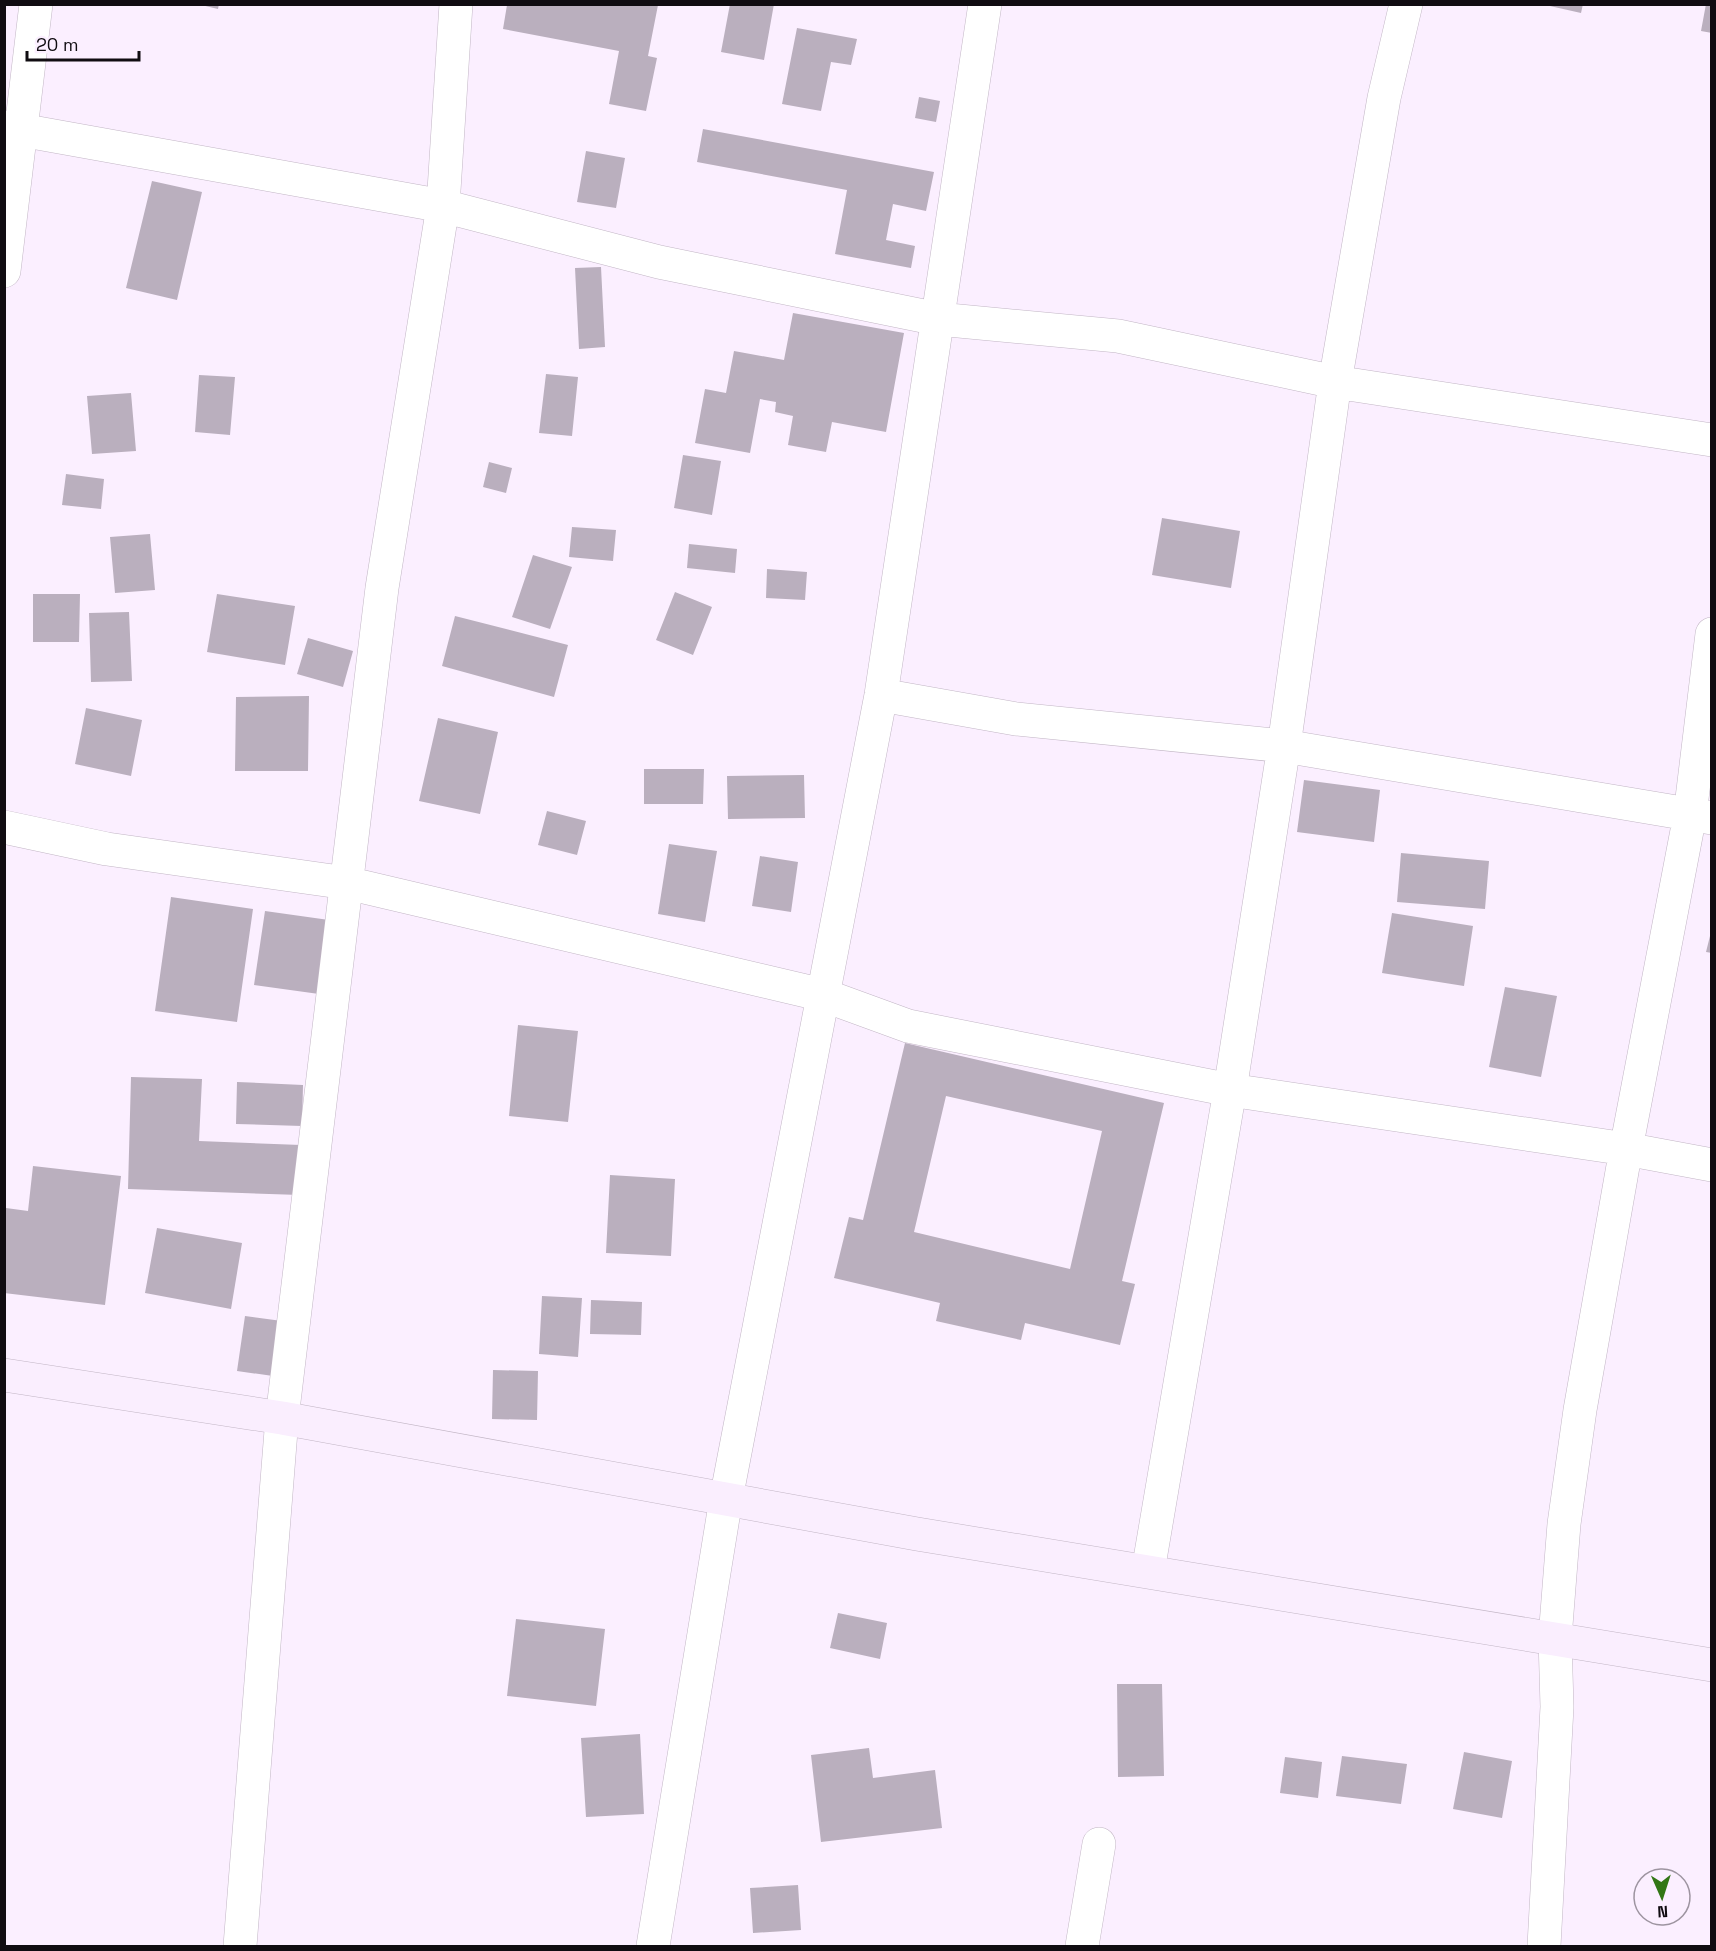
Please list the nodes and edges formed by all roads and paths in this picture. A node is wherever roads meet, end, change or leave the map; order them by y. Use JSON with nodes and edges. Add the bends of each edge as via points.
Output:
{"nodes":[{"id":1,"x":36,"y":4,"type":"edge"},
{"id":2,"x":456,"y":4,"type":"edge"},
{"id":3,"x":986,"y":4,"type":"edge"},
{"id":4,"x":1406,"y":4,"type":"edge"},
{"id":5,"x":12,"y":128,"type":"edge"},
{"id":6,"x":443,"y":206,"type":"junction"},
{"id":7,"x":4,"y":271,"type":"edge"},
{"id":8,"x":938,"y":319,"type":"junction"},
{"id":9,"x":1335,"y":382,"type":"junction"},
{"id":10,"x":1712,"y":440,"type":"edge"},
{"id":11,"x":1712,"y":634,"type":"edge"},
{"id":12,"x":881,"y":695,"type":"junction"},
{"id":13,"x":1284,"y":747,"type":"junction"},
{"id":14,"x":1701,"y":816,"type":"edge"},
{"id":15,"x":4,"y":827,"type":"edge"},
{"id":16,"x":347,"y":883,"type":"junction"},
{"id":17,"x":824,"y":995,"type":"junction"},
{"id":18,"x":1230,"y":1090,"type":"junction"},
{"id":19,"x":1626,"y":1149,"type":"junction"},
{"id":20,"x":1712,"y":1165,"type":"edge"},
{"id":21,"x":4,"y":1375,"type":"edge"},
{"id":22,"x":282,"y":1418,"type":"junction"},
{"id":23,"x":726,"y":1499,"type":"junction"},
{"id":24,"x":1148,"y":1571,"type":"junction"},
{"id":25,"x":1555,"y":1638,"type":"junction"},
{"id":26,"x":1712,"y":1665,"type":"edge"},
{"id":27,"x":1099,"y":1844,"type":"dead end"},
{"id":28,"x":240,"y":1947,"type":"edge"},
{"id":29,"x":653,"y":1947,"type":"edge"},
{"id":30,"x":1082,"y":1947,"type":"edge"},
{"id":31,"x":1544,"y":1947,"type":"edge"}],
"edges":[{"from":1,"to":5,"type":"street"},
{"from":2,"to":6,"type":"street"},
{"from":3,"to":8,"type":"street"},
{"from":4,"to":9,"type":"street","via":[[1384,98]]},
{"from":5,"to":6,"type":"street"},
{"from":5,"to":7,"type":"street"},
{"from":6,"to":8,"type":"street","via":[[659,262]]},
{"from":6,"to":16,"type":"street","via":[[382,588]]},
{"from":8,"to":9,"type":"street","via":[[1118,336]]},
{"from":8,"to":12,"type":"street"},
{"from":9,"to":10,"type":"street"},
{"from":9,"to":13,"type":"street"},
{"from":11,"to":14,"type":"street"},
{"from":12,"to":13,"type":"street","via":[[1016,719]]},
{"from":12,"to":17,"type":"street"},
{"from":13,"to":14,"type":"street"},
{"from":13,"to":18,"type":"street"},
{"from":14,"to":19,"type":"street"},
{"from":15,"to":16,"type":"street","via":[[107,849]]},
{"from":16,"to":17,"type":"street"},
{"from":16,"to":22,"type":"street"},
{"from":17,"to":18,"type":"street","via":[[908,1026]]},
{"from":17,"to":23,"type":"street"},
{"from":18,"to":19,"type":"street"},
{"from":18,"to":24,"type":"street"},
{"from":19,"to":20,"type":"street"},
{"from":19,"to":25,"type":"street","via":[[1578,1421],[1564,1524]]},
{"from":21,"to":22,"type":"main road"},
{"from":22,"to":23,"type":"main road"},
{"from":22,"to":28,"type":"street"},
{"from":23,"to":24,"type":"main road"},
{"from":23,"to":29,"type":"street"},
{"from":24,"to":25,"type":"main road"},
{"from":25,"to":26,"type":"main road"},
{"from":25,"to":31,"type":"street","via":[[1557,1707]]},
{"from":27,"to":30,"type":"street"}]}
